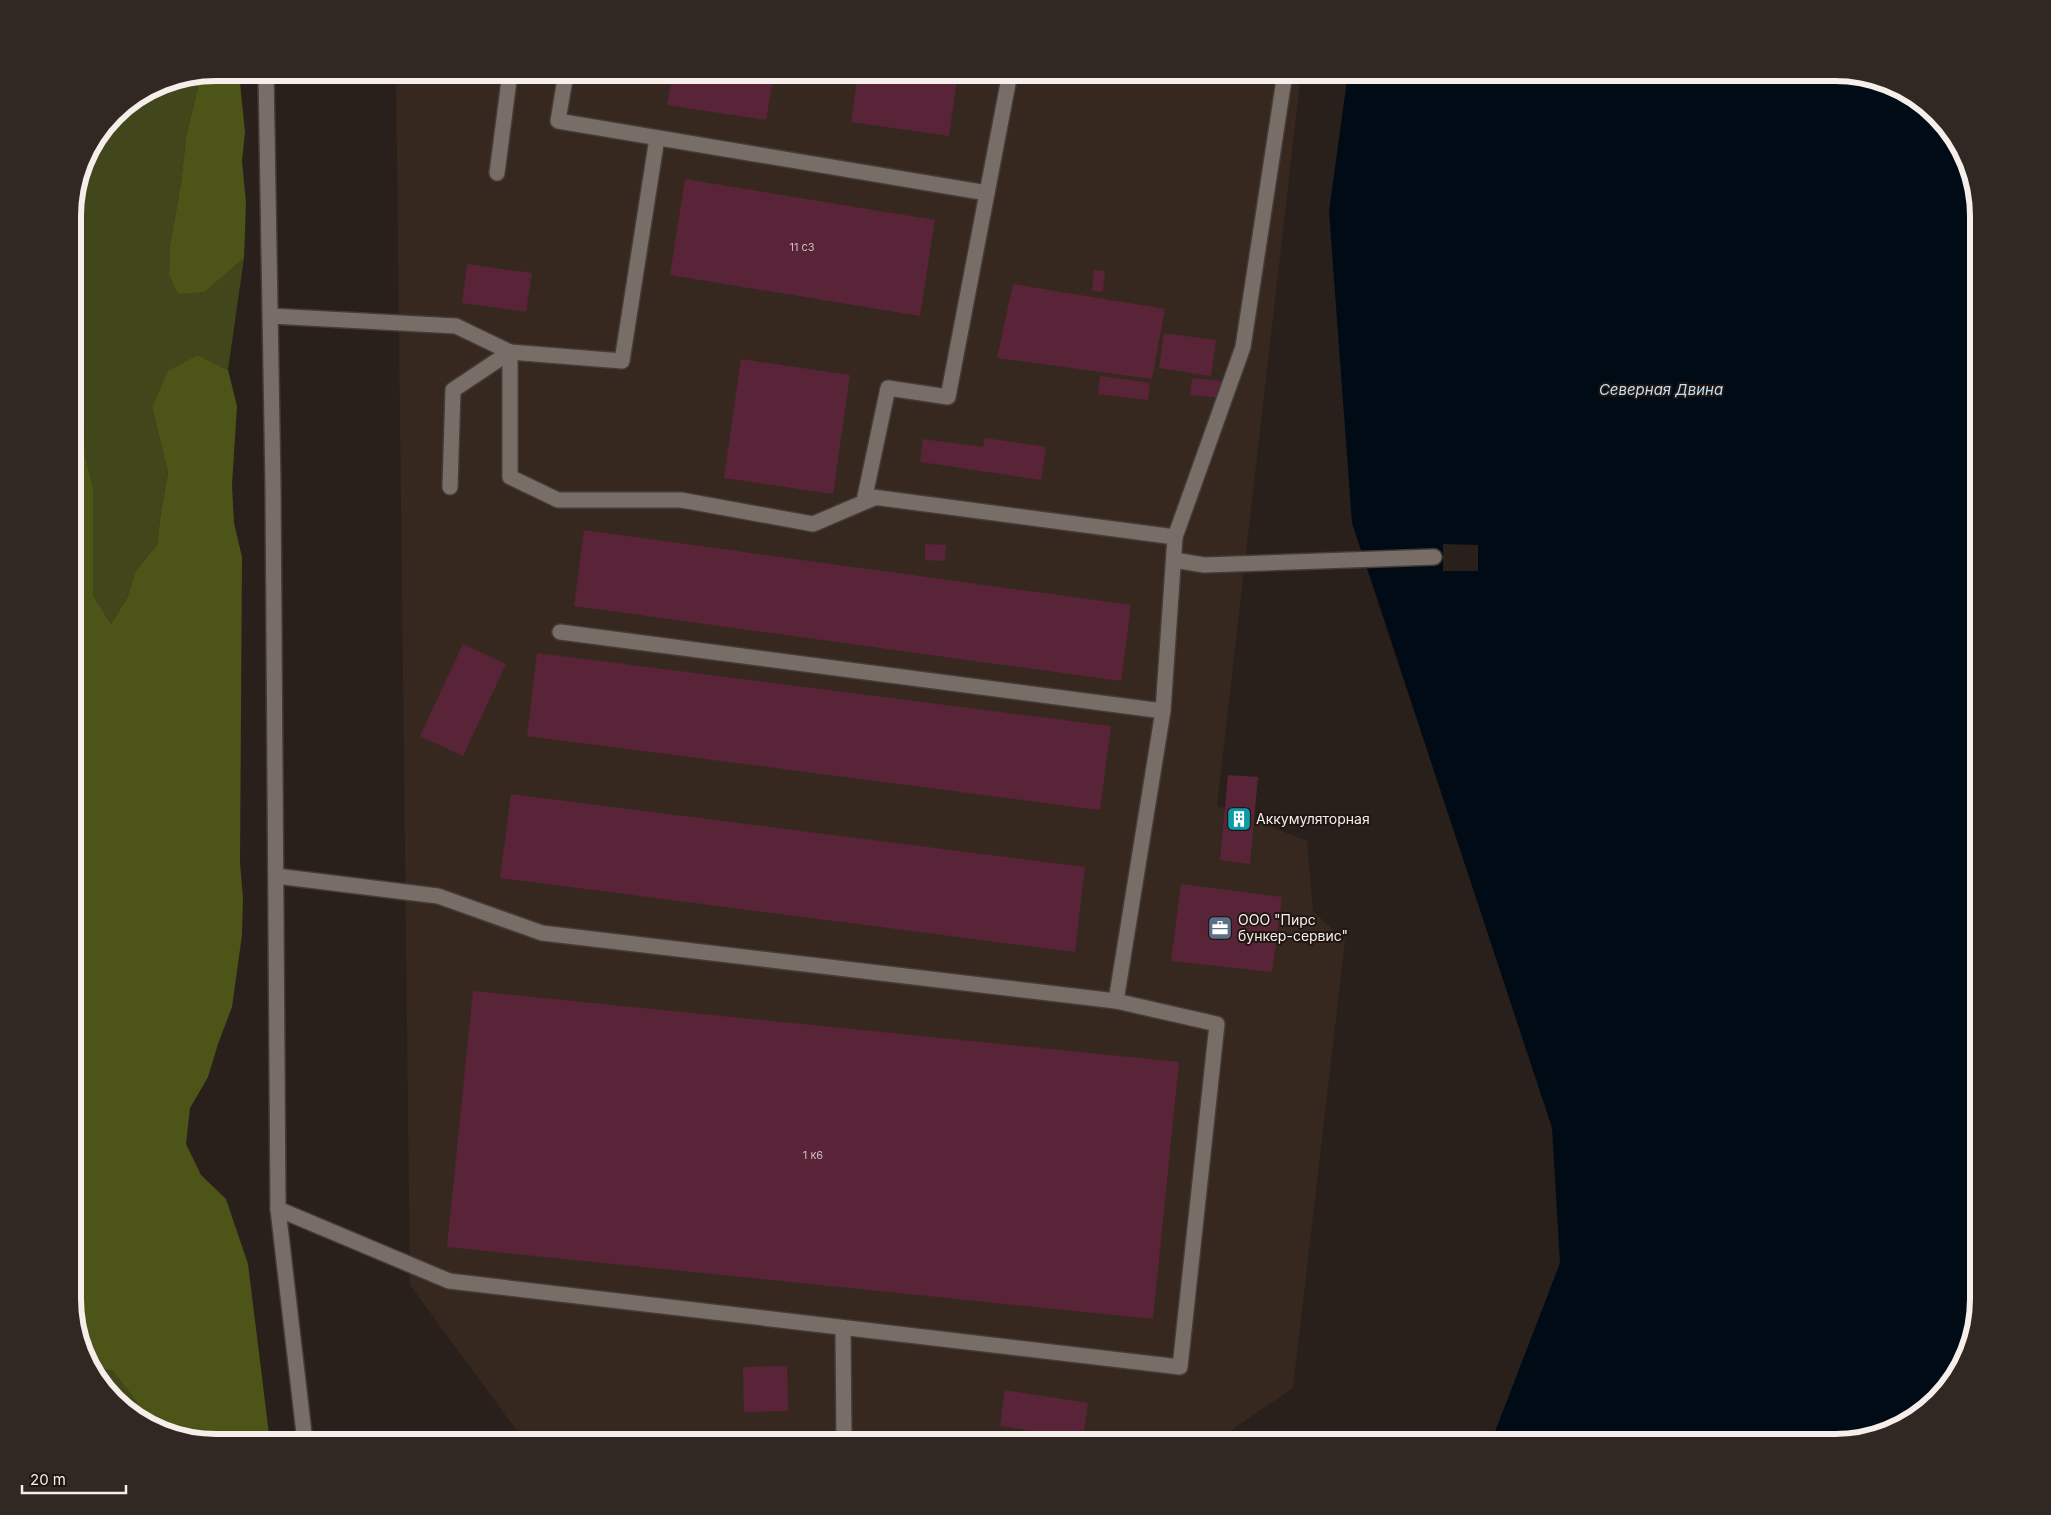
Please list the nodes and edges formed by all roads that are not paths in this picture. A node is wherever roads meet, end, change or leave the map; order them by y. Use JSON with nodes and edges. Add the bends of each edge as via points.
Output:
{"nodes":[{"id":1,"x":1284,"y":81,"type":"edge"},
{"id":2,"x":266,"y":82,"type":"edge"},
{"id":3,"x":509,"y":82,"type":"edge"},
{"id":4,"x":564,"y":82,"type":"edge"},
{"id":5,"x":1008,"y":82,"type":"edge"},
{"id":6,"x":657,"y":138,"type":"junction"},
{"id":7,"x":497,"y":173,"type":"dead end"},
{"id":8,"x":988,"y":193,"type":"junction"},
{"id":9,"x":270,"y":316,"type":"junction"},
{"id":10,"x":510,"y":352,"type":"junction"},
{"id":11,"x":450,"y":487,"type":"dead end"},
{"id":12,"x":874,"y":498,"type":"junction"},
{"id":13,"x":1175,"y":536,"type":"junction"},
{"id":14,"x":1434,"y":557,"type":"dead end"},
{"id":15,"x":1174,"y":560,"type":"junction"},
{"id":16,"x":560,"y":632,"type":"dead end"},
{"id":17,"x":1163,"y":712,"type":"junction"},
{"id":18,"x":276,"y":876,"type":"junction"},
{"id":19,"x":1116,"y":1001,"type":"junction"},
{"id":20,"x":278,"y":1209,"type":"junction"},
{"id":21,"x":844,"y":1328,"type":"junction"},
{"id":22,"x":304,"y":1434,"type":"edge"},
{"id":23,"x":844,"y":1434,"type":"edge"}],
"edges":[{"from":1,"to":13,"type":"lane","via":[[1243,347]]},
{"from":2,"to":9,"type":"lane"},
{"from":3,"to":7,"type":"lane"},
{"from":4,"to":6,"type":"lane","via":[[558,121]]},
{"from":5,"to":8,"type":"lane"},
{"from":6,"to":8,"type":"lane"},
{"from":6,"to":10,"type":"lane","via":[[622,361]]},
{"from":8,"to":12,"type":"lane","via":[[948,397],[888,388],[865,496]]},
{"from":9,"to":10,"type":"lane","via":[[456,326]]},
{"from":9,"to":18,"type":"lane"},
{"from":10,"to":11,"type":"lane","via":[[453,390]]},
{"from":10,"to":12,"type":"lane","via":[[510,477],[558,500],[682,500],[813,524]]},
{"from":12,"to":13,"type":"lane"},
{"from":13,"to":15,"type":"lane"},
{"from":14,"to":15,"type":"lane","via":[[1204,565]]},
{"from":15,"to":17,"type":"lane"},
{"from":16,"to":17,"type":"lane"},
{"from":17,"to":19,"type":"lane"},
{"from":18,"to":19,"type":"lane","via":[[438,896],[542,933]]},
{"from":18,"to":20,"type":"lane"},
{"from":19,"to":21,"type":"lane","via":[[1218,1024],[1180,1367]]},
{"from":20,"to":21,"type":"lane","via":[[449,1281]]},
{"from":20,"to":22,"type":"lane"},
{"from":21,"to":23,"type":"lane"}]}
